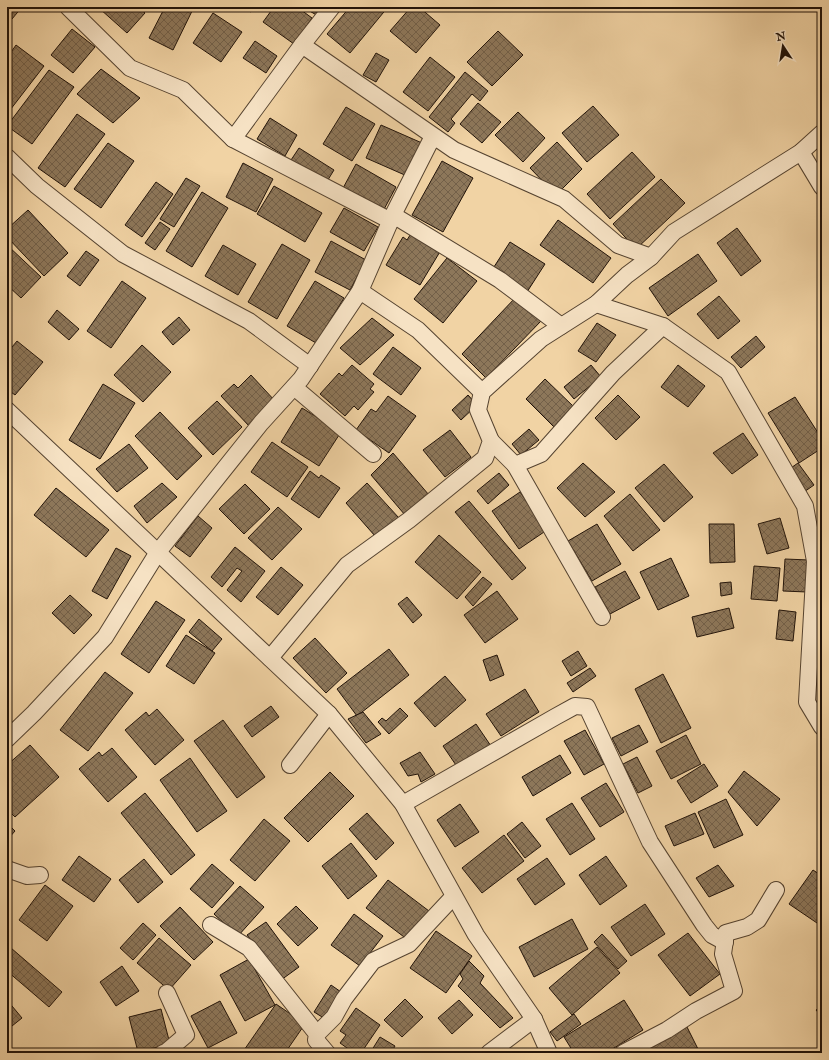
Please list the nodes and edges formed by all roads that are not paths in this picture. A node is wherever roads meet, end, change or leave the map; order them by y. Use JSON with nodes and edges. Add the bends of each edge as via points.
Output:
{"nodes":[{"id":1,"x":68,"y":7,"type":"edge"},
{"id":2,"x":332,"y":7,"type":"edge"},
{"id":3,"x":302,"y":45,"type":"junction"},
{"id":4,"x":822,"y":132,"type":"edge"},
{"id":5,"x":436,"y":138,"type":"junction"},
{"id":6,"x":233,"y":139,"type":"junction"},
{"id":7,"x":802,"y":152,"type":"junction"},
{"id":8,"x":7,"y":157,"type":"edge"},
{"id":9,"x":822,"y":187,"type":"edge"},
{"id":10,"x":392,"y":218,"type":"junction"},
{"id":11,"x":618,"y":245,"type":"junction"},
{"id":12,"x":651,"y":257,"type":"junction"},
{"id":13,"x":627,"y":275,"type":"junction"},
{"id":14,"x":360,"y":291,"type":"junction"},
{"id":15,"x":596,"y":304,"type":"junction"},
{"id":16,"x":560,"y":326,"type":"junction"},
{"id":17,"x":663,"y":326,"type":"junction"},
{"id":18,"x":310,"y":366,"type":"junction"},
{"id":19,"x":294,"y":387,"type":"junction"},
{"id":20,"x":482,"y":392,"type":"junction"},
{"id":21,"x":7,"y":410,"type":"edge"},
{"id":22,"x":491,"y":441,"type":"junction"},
{"id":23,"x":373,"y":454,"type":"dead end"},
{"id":24,"x":515,"y":465,"type":"junction"},
{"id":25,"x":158,"y":552,"type":"junction"},
{"id":26,"x":819,"y":561,"type":"edge"},
{"id":27,"x":602,"y":617,"type":"dead end"},
{"id":28,"x":270,"y":658,"type":"junction"},
{"id":29,"x":329,"y":714,"type":"junction"},
{"id":30,"x":822,"y":727,"type":"edge"},
{"id":31,"x":7,"y":739,"type":"edge"},
{"id":32,"x":290,"y":765,"type":"dead end"},
{"id":33,"x":403,"y":804,"type":"junction"},
{"id":34,"x":7,"y":869,"type":"edge"},
{"id":35,"x":40,"y":875,"type":"dead end"},
{"id":36,"x":776,"y":890,"type":"dead end"},
{"id":37,"x":454,"y":896,"type":"junction"},
{"id":38,"x":211,"y":926,"type":"dead end"},
{"id":39,"x":725,"y":942,"type":"junction"},
{"id":40,"x":168,"y":993,"type":"dead end"},
{"id":41,"x":534,"y":1019,"type":"junction"},
{"id":42,"x":317,"y":1034,"type":"junction"},
{"id":43,"x":163,"y":1053,"type":"edge"},
{"id":44,"x":327,"y":1053,"type":"edge"},
{"id":45,"x":489,"y":1053,"type":"edge"},
{"id":46,"x":549,"y":1053,"type":"edge"},
{"id":47,"x":623,"y":1053,"type":"edge"}],
"edges":[{"from":1,"to":6,"type":"street","via":[[130,68],[183,90]]},
{"from":2,"to":3,"type":"street"},
{"from":3,"to":5,"type":"street"},
{"from":3,"to":6,"type":"street"},
{"from":4,"to":7,"type":"street"},
{"from":5,"to":10,"type":"street","via":[[430,142]]},
{"from":5,"to":11,"type":"street","via":[[454,150],[564,199]]},
{"from":6,"to":10,"type":"street"},
{"from":7,"to":9,"type":"street"},
{"from":7,"to":12,"type":"street","via":[[674,232]]},
{"from":8,"to":18,"type":"street","via":[[36,186],[123,254],[249,321]]},
{"from":10,"to":14,"type":"street"},
{"from":10,"to":16,"type":"street","via":[[500,280]]},
{"from":11,"to":12,"type":"street"},
{"from":11,"to":13,"type":"street"},
{"from":12,"to":13,"type":"street"},
{"from":13,"to":15,"type":"street"},
{"from":14,"to":18,"type":"street"},
{"from":14,"to":20,"type":"street","via":[[418,330]]},
{"from":15,"to":16,"type":"street"},
{"from":15,"to":17,"type":"street"},
{"from":16,"to":20,"type":"street","via":[[541,339]]},
{"from":17,"to":24,"type":"street","via":[[613,373],[541,454]]},
{"from":17,"to":26,"type":"street","via":[[728,372],[805,506]]},
{"from":18,"to":19,"type":"street"},
{"from":19,"to":23,"type":"street"},
{"from":19,"to":25,"type":"street","via":[[261,423]]},
{"from":20,"to":22,"type":"street","via":[[478,410]]},
{"from":21,"to":25,"type":"street"},
{"from":22,"to":24,"type":"street"},
{"from":22,"to":28,"type":"street","via":[[485,458],[409,520],[347,565]]},
{"from":24,"to":27,"type":"street"},
{"from":25,"to":28,"type":"street"},
{"from":25,"to":31,"type":"street","via":[[105,637],[34,714]]},
{"from":26,"to":30,"type":"street","via":[[807,702]]},
{"from":28,"to":29,"type":"street"},
{"from":29,"to":32,"type":"street"},
{"from":29,"to":33,"type":"street"},
{"from":33,"to":37,"type":"street"},
{"from":33,"to":39,"type":"street","via":[[575,706],[587,707],[650,842],[704,925],[712,935]]},
{"from":34,"to":35,"type":"street","via":[[27,876]]},
{"from":36,"to":39,"type":"street","via":[[758,920],[747,927],[726,933]]},
{"from":37,"to":41,"type":"street","via":[[476,935]]},
{"from":37,"to":42,"type":"street","via":[[409,944],[373,961],[344,999],[334,1017]]},
{"from":38,"to":42,"type":"street","via":[[249,948]]},
{"from":39,"to":47,"type":"street","via":[[723,954],[734,991]]},
{"from":40,"to":43,"type":"street","via":[[186,1035]]},
{"from":41,"to":45,"type":"street"},
{"from":41,"to":46,"type":"street"},
{"from":42,"to":44,"type":"street","via":[[316,1040]]}]}
